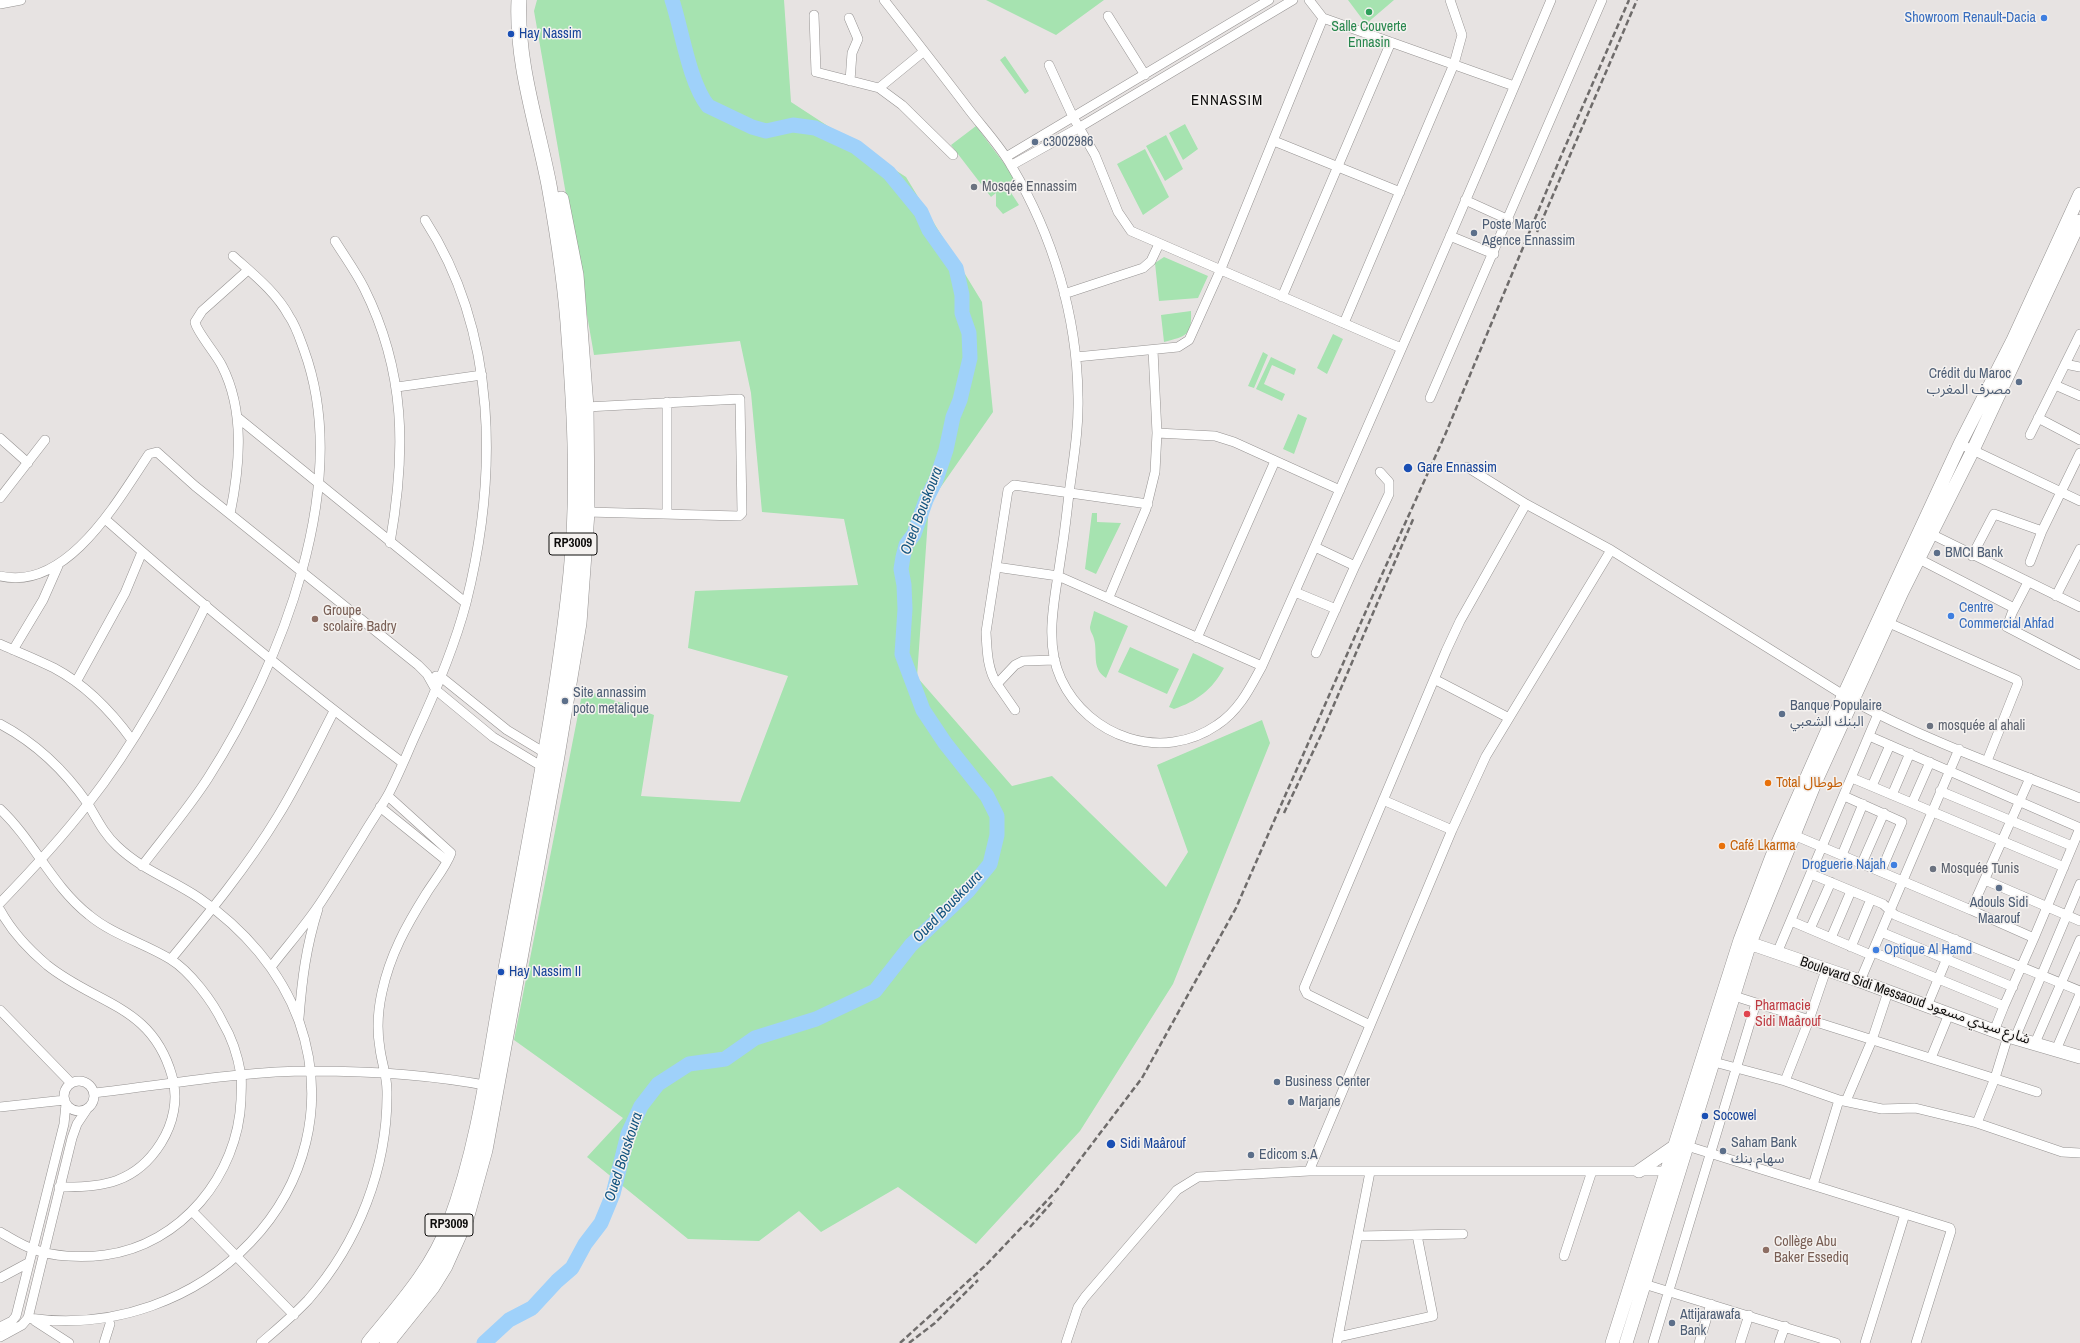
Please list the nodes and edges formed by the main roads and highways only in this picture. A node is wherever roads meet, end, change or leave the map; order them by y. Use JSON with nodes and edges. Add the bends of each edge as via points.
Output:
{"nodes":[{"id":1,"x":519,"y":0,"type":"edge"},
{"id":2,"x":528,"y":0,"type":"edge"},
{"id":3,"x":550,"y":762,"type":"junction"},
{"id":4,"x":491,"y":1087,"type":"junction"},
{"id":5,"x":368,"y":1343,"type":"edge"},
{"id":6,"x":387,"y":1343,"type":"edge"}],
"edges":[{"from":1,"to":3,"type":"main road","number":"RP3009","via":[[519,47],[549,185],[559,247],[569,332],[573,399],[575,489],[571,574]]},
{"from":2,"to":3,"type":"main road","number":"RP3009","via":[[526,20],[529,53],[576,276],[586,407],[587,512],[579,623]]},
{"from":3,"to":4,"type":"main road","number":"RP3009"},
{"from":4,"to":5,"type":"main road","number":"RP3009","via":[[450,1224],[432,1262],[407,1297]]},
{"from":4,"to":6,"type":"main road","number":"RP3009","via":[[485,1150],[466,1219],[432,1287]]}]}
